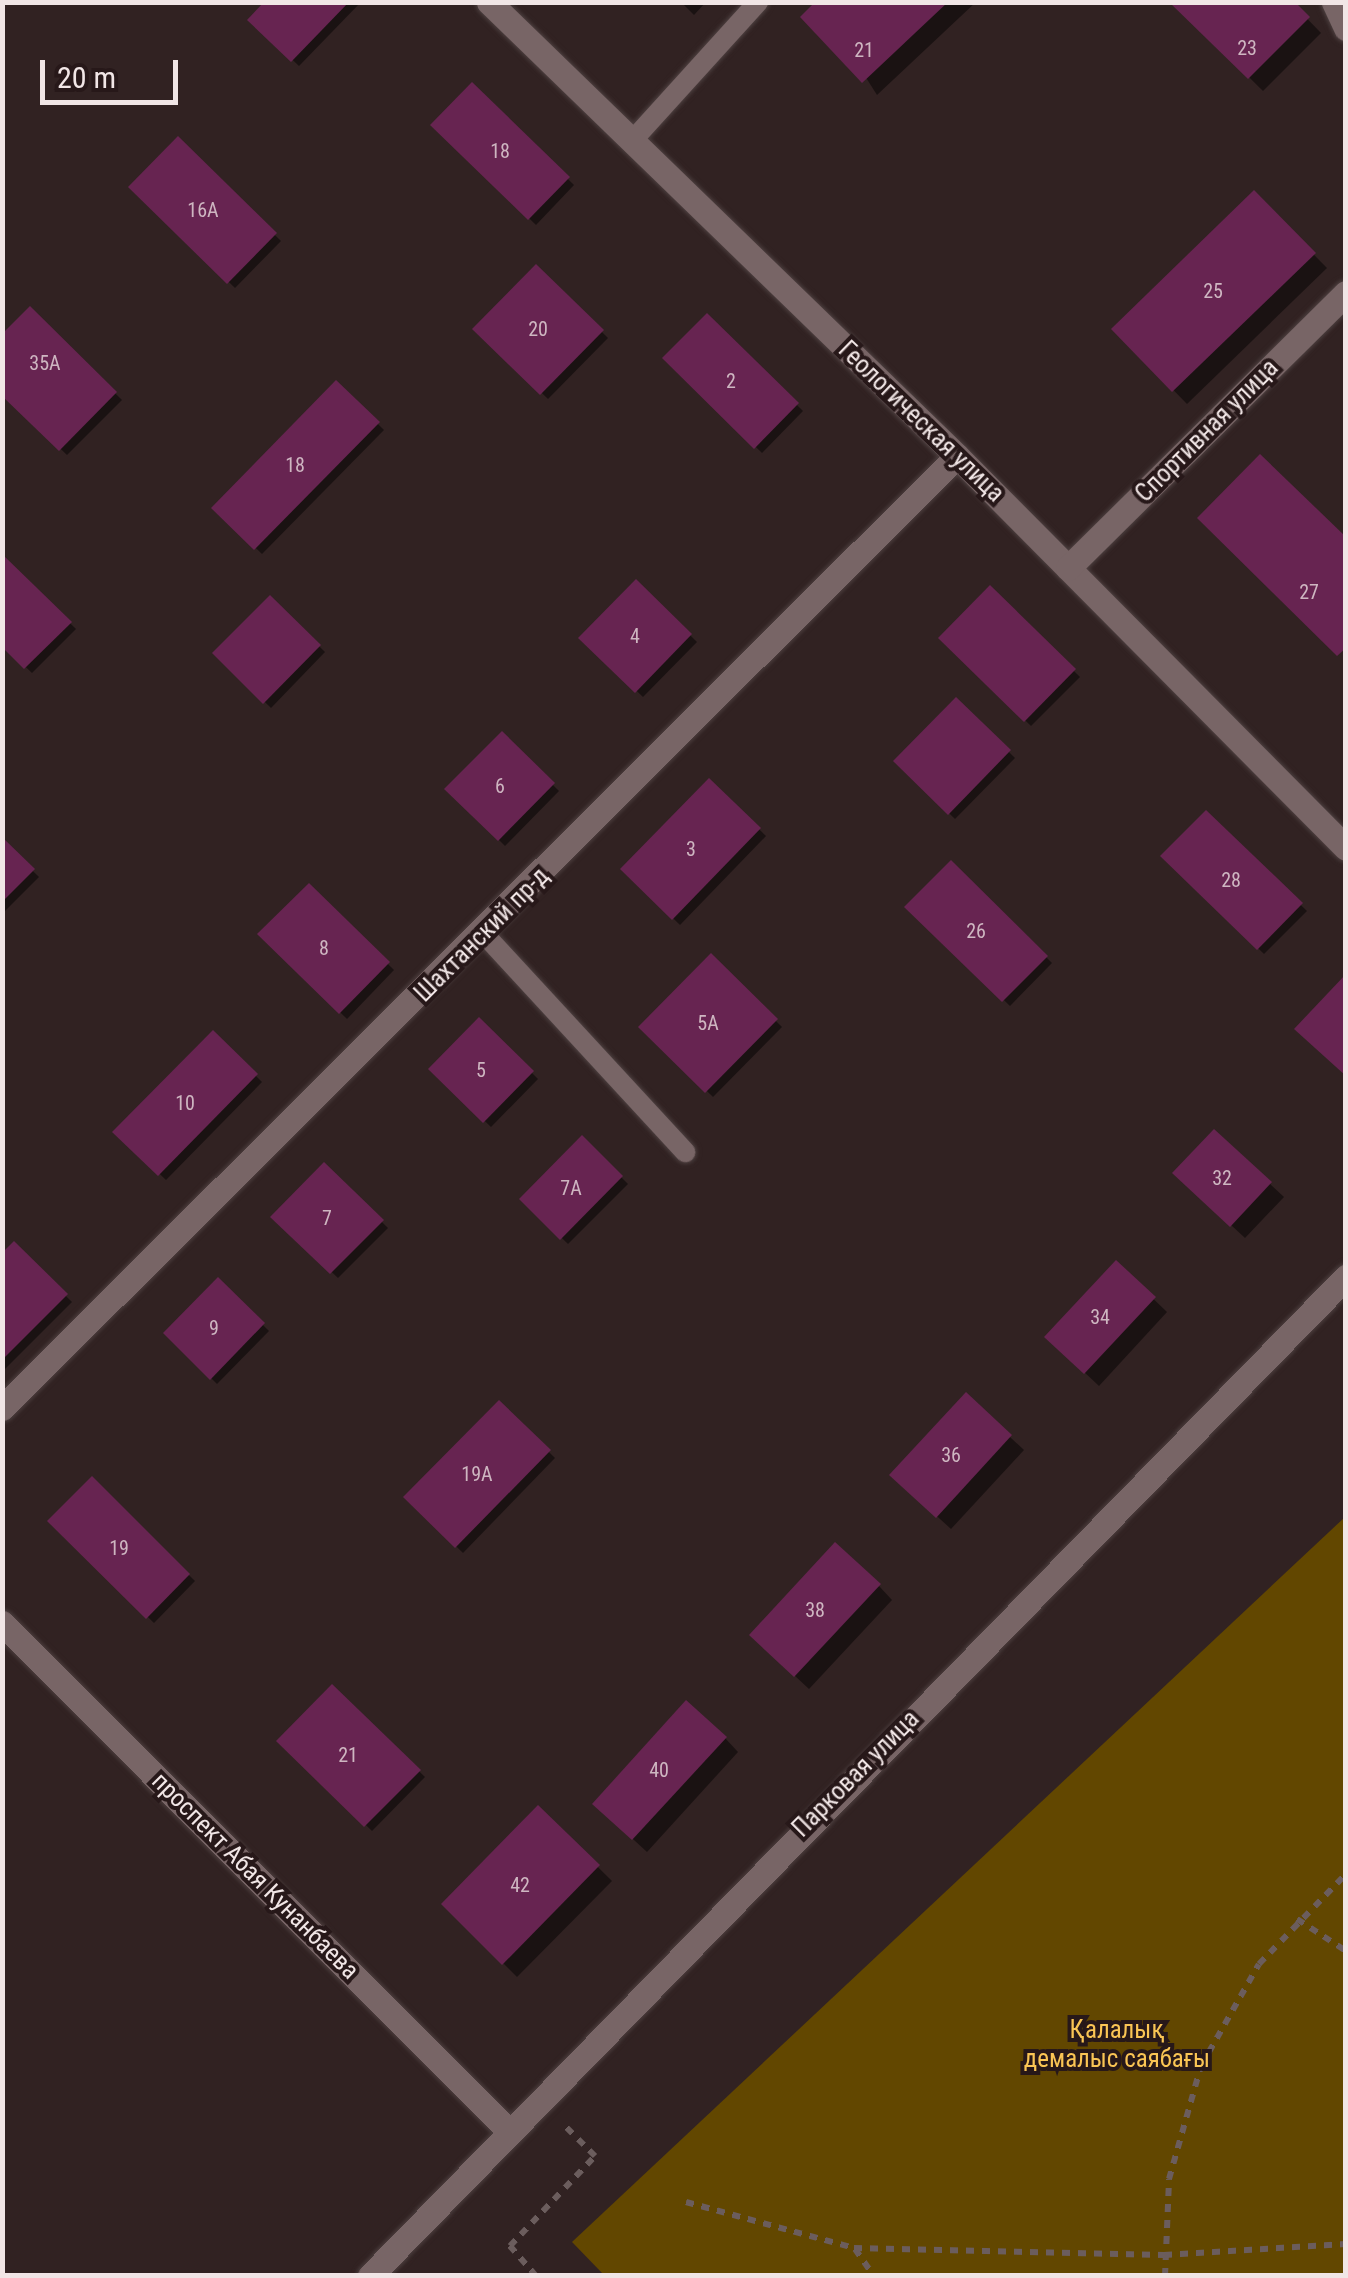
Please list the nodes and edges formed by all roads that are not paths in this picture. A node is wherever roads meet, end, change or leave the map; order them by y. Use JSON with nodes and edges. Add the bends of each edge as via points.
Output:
{"nodes":[{"id":1,"x":490,"y":2,"type":"edge"},
{"id":2,"x":758,"y":2,"type":"edge"},
{"id":3,"x":1334,"y":2,"type":"edge"},
{"id":4,"x":1346,"y":28,"type":"edge"},
{"id":5,"x":632,"y":142,"type":"junction"},
{"id":6,"x":1346,"y":293,"type":"edge"},
{"id":7,"x":957,"y":456,"type":"junction"},
{"id":8,"x":1068,"y":568,"type":"junction"},
{"id":9,"x":1346,"y":848,"type":"edge"},
{"id":10,"x":484,"y":934,"type":"junction"},
{"id":11,"x":686,"y":1152,"type":"dead end"},
{"id":12,"x":1346,"y":1277,"type":"edge"},
{"id":13,"x":2,"y":1408,"type":"edge"},
{"id":14,"x":2,"y":1624,"type":"edge"},
{"id":15,"x":507,"y":2129,"type":"junction"},
{"id":16,"x":373,"y":2275,"type":"edge"}],
"edges":[{"from":1,"to":5,"type":"street","name":"Геологическая улица"},
{"from":2,"to":5,"type":"lane"},
{"from":3,"to":4,"type":"street"},
{"from":5,"to":7,"type":"street","name":"Геологическая улица"},
{"from":6,"to":8,"type":"street","name":"Спортивная улица"},
{"from":7,"to":8,"type":"street","name":"Геологическая улица"},
{"from":7,"to":10,"type":"street","name":"Шахтанский пр-д"},
{"from":8,"to":9,"type":"street","name":"Геологическая улица"},
{"from":10,"to":11,"type":"lane"},
{"from":10,"to":13,"type":"street","name":"Шахтанский пр-д"},
{"from":12,"to":15,"type":"street","name":"Парковая улица"},
{"from":14,"to":15,"type":"street","name":"проспект Абая Кунанбаева"},
{"from":15,"to":16,"type":"street","name":"Парковая улица"}]}
